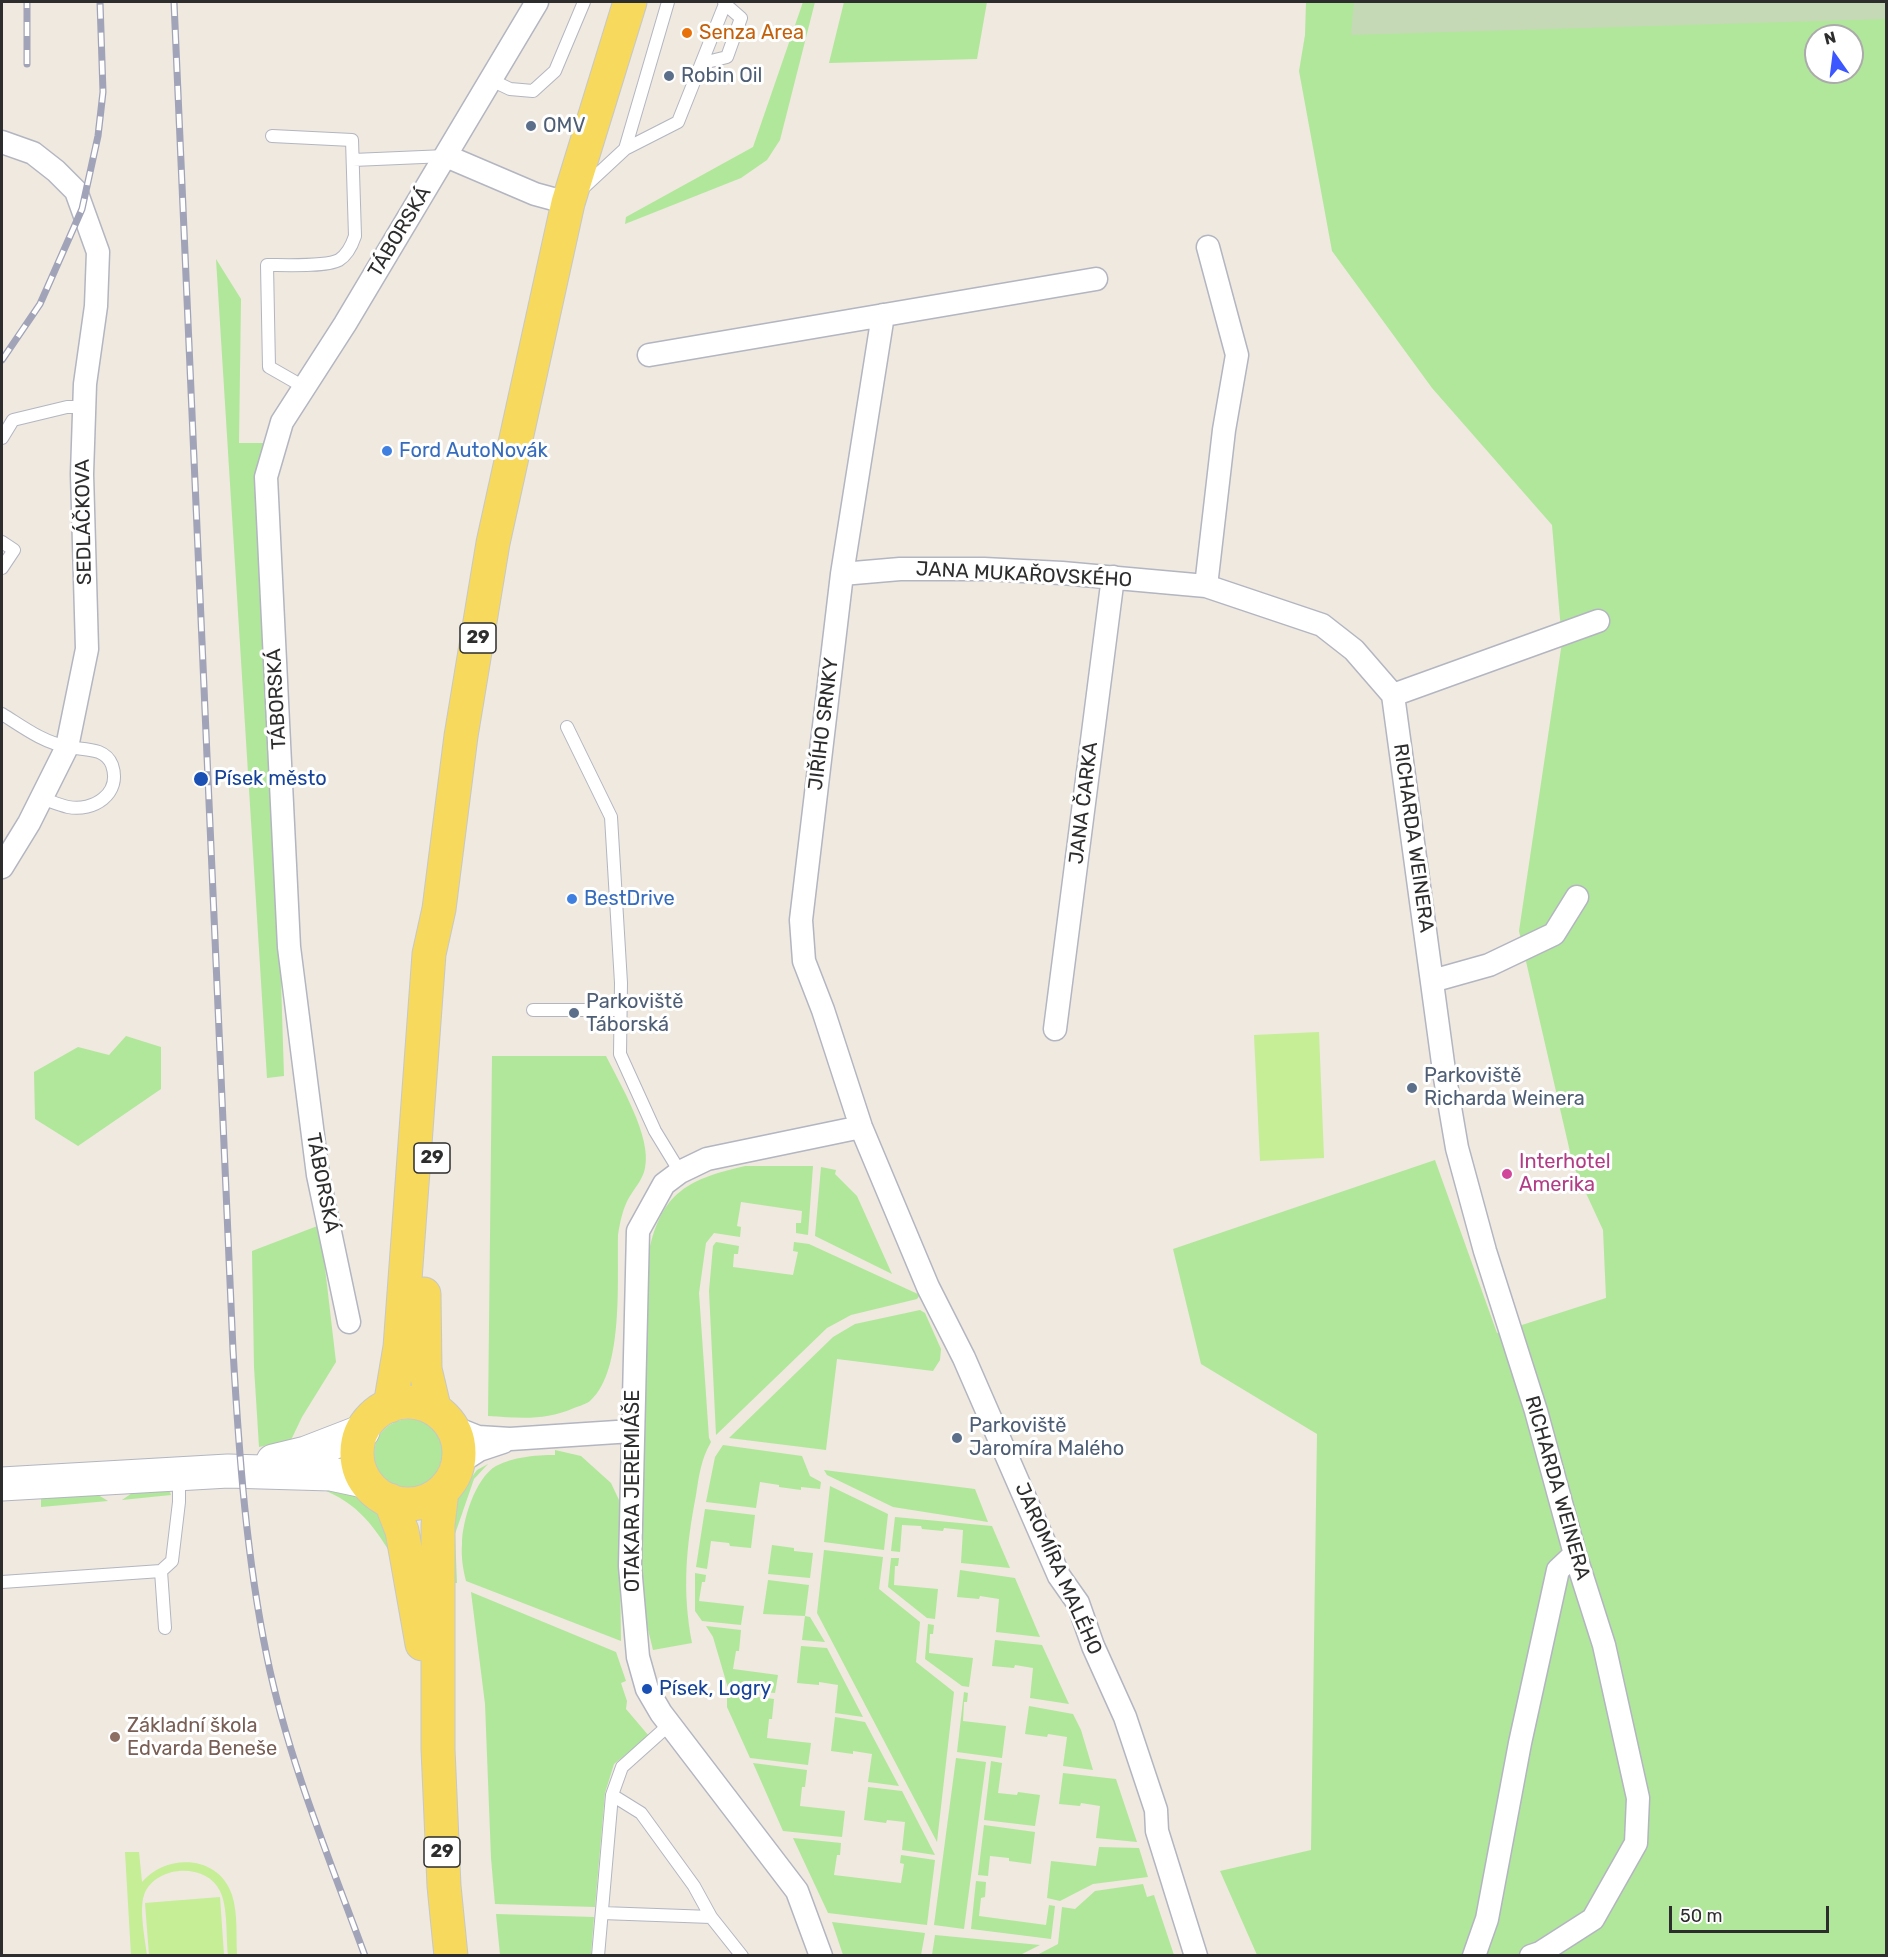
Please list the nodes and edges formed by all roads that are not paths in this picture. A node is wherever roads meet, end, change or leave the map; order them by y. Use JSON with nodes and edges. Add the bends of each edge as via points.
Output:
{"nodes":[{"id":1,"x":537,"y":2,"type":"edge"},
{"id":2,"x":584,"y":2,"type":"edge"},
{"id":3,"x":630,"y":2,"type":"edge"},
{"id":4,"x":668,"y":2,"type":"edge"},
{"id":5,"x":724,"y":3,"type":"edge"},
{"id":6,"x":702,"y":63,"type":"junction"},
{"id":7,"x":491,"y":80,"type":"junction"},
{"id":8,"x":272,"y":136,"type":"dead end"},
{"id":9,"x":2,"y":142,"type":"edge"},
{"id":10,"x":625,"y":149,"type":"junction"},
{"id":11,"x":446,"y":156,"type":"junction"},
{"id":12,"x":353,"y":160,"type":"junction"},
{"id":13,"x":568,"y":204,"type":"junction"},
{"id":14,"x":1208,"y":247,"type":"dead end"},
{"id":15,"x":1096,"y":279,"type":"dead end"},
{"id":16,"x":883,"y":315,"type":"junction"},
{"id":17,"x":649,"y":355,"type":"dead end"},
{"id":18,"x":304,"y":387,"type":"junction"},
{"id":19,"x":84,"y":407,"type":"junction"},
{"id":20,"x":2,"y":438,"type":"edge"},
{"id":21,"x":2,"y":542,"type":"edge"},
{"id":22,"x":2,"y":568,"type":"edge"},
{"id":23,"x":842,"y":574,"type":"junction"},
{"id":24,"x":1113,"y":577,"type":"junction"},
{"id":25,"x":1206,"y":586,"type":"junction"},
{"id":26,"x":1598,"y":621,"type":"dead end"},
{"id":27,"x":1393,"y":695,"type":"junction"},
{"id":28,"x":2,"y":714,"type":"edge"},
{"id":29,"x":567,"y":727,"type":"dead end"},
{"id":30,"x":67,"y":747,"type":"junction"},
{"id":31,"x":41,"y":798,"type":"junction"},
{"id":32,"x":2,"y":867,"type":"edge"},
{"id":33,"x":1577,"y":897,"type":"dead end"},
{"id":34,"x":439,"y":909,"type":"junction"},
{"id":35,"x":1432,"y":981,"type":"junction"},
{"id":36,"x":620,"y":1010,"type":"junction"},
{"id":37,"x":533,"y":1011,"type":"dead end"},
{"id":38,"x":1055,"y":1029,"type":"dead end"},
{"id":39,"x":861,"y":1127,"type":"junction"},
{"id":40,"x":680,"y":1172,"type":"junction"},
{"id":41,"x":349,"y":1322,"type":"dead end"},
{"id":42,"x":390,"y":1406,"type":"junction"},
{"id":43,"x":443,"y":1417,"type":"junction"},
{"id":44,"x":363,"y":1431,"type":"junction"},
{"id":45,"x":632,"y":1431,"type":"junction"},
{"id":46,"x":510,"y":1439,"type":"junction"},
{"id":47,"x":459,"y":1463,"type":"junction"},
{"id":48,"x":228,"y":1470,"type":"junction"},
{"id":49,"x":178,"y":1472,"type":"junction"},
{"id":50,"x":364,"y":1481,"type":"junction"},
{"id":51,"x":2,"y":1484,"type":"edge"},
{"id":52,"x":442,"y":1491,"type":"junction"},
{"id":53,"x":390,"y":1500,"type":"junction"},
{"id":54,"x":1575,"y":1554,"type":"junction"},
{"id":55,"x":161,"y":1571,"type":"junction"},
{"id":56,"x":2,"y":1582,"type":"edge"},
{"id":57,"x":165,"y":1628,"type":"dead end"},
{"id":58,"x":669,"y":1724,"type":"junction"},
{"id":59,"x":438,"y":1749,"type":"junction"},
{"id":60,"x":612,"y":1795,"type":"junction"},
{"id":61,"x":602,"y":1913,"type":"junction"},
{"id":62,"x":711,"y":1917,"type":"junction"},
{"id":63,"x":451,"y":1956,"type":"edge"},
{"id":64,"x":598,"y":1956,"type":"edge"},
{"id":65,"x":742,"y":1956,"type":"edge"},
{"id":66,"x":821,"y":1956,"type":"edge"},
{"id":67,"x":1196,"y":1956,"type":"edge"},
{"id":68,"x":1474,"y":1956,"type":"edge"},
{"id":69,"x":1532,"y":1956,"type":"edge"}],
"edges":[{"from":1,"to":7,"type":"street","name":"TÁBORSKÁ"},
{"from":2,"to":7,"type":"lane","via":[[555,71],[533,90],[510,89]]},
{"from":3,"to":13,"type":"main road","number":"29"},
{"from":4,"to":10,"type":"lane"},
{"from":5,"to":6,"type":"lane"},
{"from":5,"to":6,"type":"lane","via":[[741,18],[727,57]]},
{"from":6,"to":10,"type":"lane","via":[[678,122]]},
{"from":7,"to":11,"type":"street","name":"TÁBORSKÁ"},
{"from":8,"to":12,"type":"lane","via":[[352,140]]},
{"from":9,"to":19,"type":"street","name":"SEDLÁČKOVA","via":[[33,153],[76,191],[98,252]]},
{"from":10,"to":13,"type":"lane"},
{"from":11,"to":12,"type":"lane"},
{"from":11,"to":13,"type":"street"},
{"from":11,"to":18,"type":"street","name":"TÁBORSKÁ"},
{"from":12,"to":18,"type":"lane","via":[[355,236],[346,254],[328,264],[267,265],[269,367]]},
{"from":13,"to":34,"type":"main road","number":"29","via":[[493,543],[461,736]]},
{"from":14,"to":25,"type":"street","via":[[1237,355]]},
{"from":15,"to":16,"type":"street"},
{"from":16,"to":17,"type":"street"},
{"from":16,"to":23,"type":"street","name":"JIŘÍHO SRNKY"},
{"from":18,"to":41,"type":"street","name":"TÁBORSKÁ","via":[[282,422],[266,477],[267,500],[289,947],[318,1175]]},
{"from":19,"to":20,"type":"lane","via":[[67,407],[13,420]]},
{"from":19,"to":30,"type":"street","name":"SEDLÁČKOVA","via":[[87,650]]},
{"from":21,"to":22,"type":"lane","via":[[14,550]]},
{"from":23,"to":24,"type":"street","name":"JANA MUKAŘOVSKÉHO","via":[[984,569]]},
{"from":23,"to":39,"type":"street","name":"JIŘÍHO SRNKY","via":[[801,920],[804,961]]},
{"from":24,"to":25,"type":"street","name":"JANA MUKAŘOVSKÉHO"},
{"from":24,"to":38,"type":"street","name":"JANA ČARKA"},
{"from":25,"to":27,"type":"street","name":"JANA MUKAŘOVSKÉHO","via":[[1322,625],[1354,650]]},
{"from":26,"to":27,"type":"street"},
{"from":27,"to":35,"type":"street","name":"RICHARDA WEINERA"},
{"from":28,"to":30,"type":"lane","via":[[42,740]]},
{"from":29,"to":36,"type":"lane","via":[[610,817]]},
{"from":30,"to":31,"type":"street","name":"SEDLÁČKOVA"},
{"from":30,"to":31,"type":"lane","via":[[99,751],[107,757],[112,766],[112,787],[107,797],[85,807],[69,808]]},
{"from":31,"to":32,"type":"street","name":"SEDLÁČKOVA"},
{"from":33,"to":35,"type":"street","via":[[1554,934],[1489,965]]},
{"from":34,"to":42,"type":"main road","number":"29","via":[[429,954],[400,1347]]},
{"from":34,"to":43,"type":"main road","number":"29","via":[[443,949],[423,1325],[425,1369]]},
{"from":35,"to":54,"type":"street","name":"RICHARDA WEINERA","via":[[1461,1167]]},
{"from":36,"to":37,"type":"lane"},
{"from":36,"to":40,"type":"lane","via":[[620,1054],[655,1131]]},
{"from":39,"to":40,"type":"street","name":"OTAKARA JEREMIÁŠE","via":[[707,1159]]},
{"from":39,"to":67,"type":"street","name":"JAROMÍRA MALÉHO","via":[[928,1287],[1059,1576],[1078,1603],[1125,1717],[1156,1810],[1157,1831]]},
{"from":40,"to":45,"type":"street","name":"OTAKARA JEREMIÁŠE","via":[[664,1184],[638,1231]]},
{"from":42,"to":43,"type":"main road","via":[[408,1402]]},
{"from":42,"to":44,"type":"main road","via":[[373,1417]]},
{"from":43,"to":46,"type":"street","via":[[478,1437]]},
{"from":43,"to":47,"type":"main road","number":"29","via":[[459,1444]]},
{"from":44,"to":48,"type":"main road","via":[[306,1454]]},
{"from":44,"to":50,"type":"main road","via":[[358,1467]]},
{"from":45,"to":46,"type":"street"},
{"from":45,"to":58,"type":"street","name":"OTAKARA JEREMIÁŠE","via":[[630,1566],[638,1657],[647,1689]]},
{"from":46,"to":47,"type":"street","via":[[479,1450]]},
{"from":47,"to":52,"type":"main road","number":"29"},
{"from":48,"to":49,"type":"main road"},
{"from":48,"to":50,"type":"main road","via":[[331,1474]]},
{"from":49,"to":51,"type":"main road"},
{"from":49,"to":55,"type":"lane","via":[[179,1502],[172,1561]]},
{"from":50,"to":53,"type":"main road","via":[[376,1494]]},
{"from":52,"to":53,"type":"main road","via":[[427,1501],[408,1504]]},
{"from":52,"to":59,"type":"main road","number":"29","via":[[438,1525]]},
{"from":53,"to":59,"type":"main road","number":"29","via":[[402,1531]]},
{"from":54,"to":68,"type":"street","via":[[1558,1570],[1487,1919]]},
{"from":54,"to":69,"type":"street","name":"RICHARDA WEINERA","via":[[1604,1645],[1638,1798],[1636,1843],[1593,1919]]},
{"from":55,"to":56,"type":"lane"},
{"from":55,"to":57,"type":"lane"},
{"from":58,"to":60,"type":"lane","via":[[622,1767]]},
{"from":58,"to":66,"type":"street","name":"OTAKARA JEREMIÁŠE","via":[[796,1891]]},
{"from":59,"to":63,"type":"main road","number":"29"},
{"from":60,"to":61,"type":"lane"},
{"from":60,"to":62,"type":"lane","via":[[641,1813],[694,1886]]},
{"from":61,"to":62,"type":"lane"},
{"from":61,"to":64,"type":"lane"},
{"from":62,"to":65,"type":"lane"}]}
